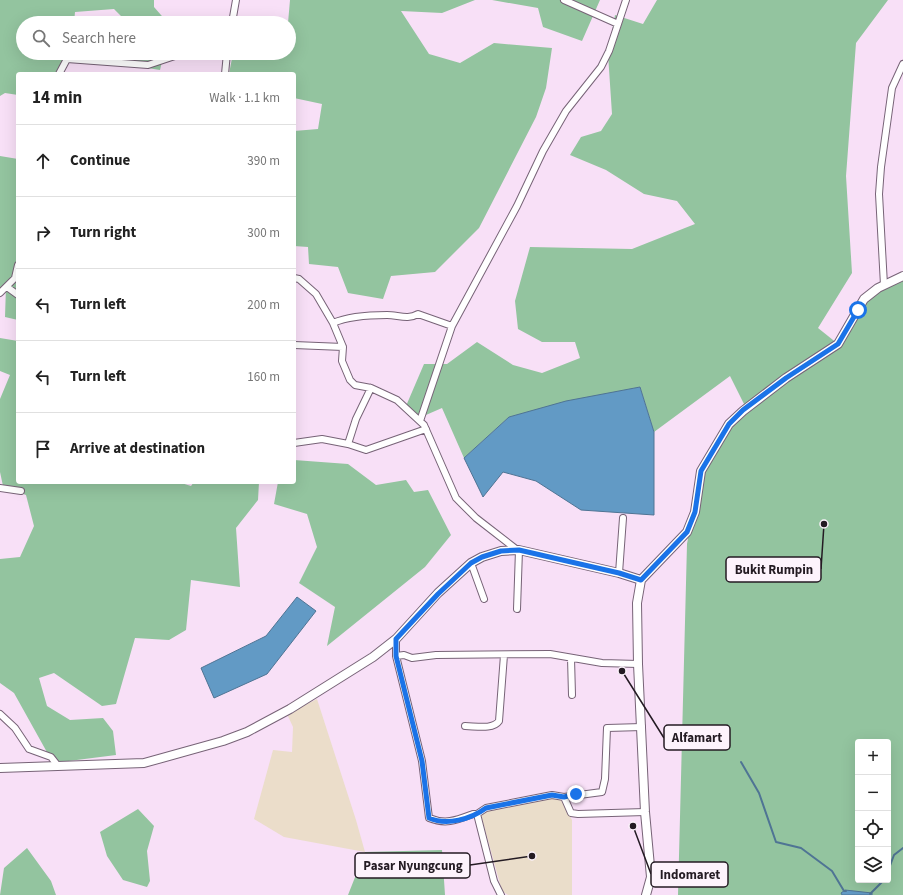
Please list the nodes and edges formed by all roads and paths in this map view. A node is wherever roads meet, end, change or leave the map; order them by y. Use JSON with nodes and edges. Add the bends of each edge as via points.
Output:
{"nodes":[{"id":1,"x":236,"y":0,"type":"edge"},
{"id":2,"x":564,"y":0,"type":"edge"},
{"id":3,"x":626,"y":0,"type":"edge"},
{"id":4,"x":233,"y":16,"type":"edge"},
{"id":5,"x":618,"y":24,"type":"junction"},
{"id":6,"x":67,"y":60,"type":"edge"},
{"id":7,"x":81,"y":60,"type":"edge"},
{"id":8,"x":163,"y":60,"type":"edge"},
{"id":9,"x":226,"y":60,"type":"edge"},
{"id":10,"x":903,"y":64,"type":"edge"},
{"id":11,"x":60,"y":72,"type":"edge"},
{"id":12,"x":225,"y":72,"type":"edge"},
{"id":13,"x":16,"y":274,"type":"edge"},
{"id":14,"x":903,"y":276,"type":"edge"},
{"id":15,"x":296,"y":278,"type":"edge"},
{"id":16,"x":884,"y":285,"type":"junction"},
{"id":17,"x":7,"y":287,"type":"junction"},
{"id":18,"x":0,"y":293,"type":"edge"},
{"id":19,"x":16,"y":294,"type":"edge"},
{"id":20,"x":333,"y":323,"type":"junction"},
{"id":21,"x":452,"y":326,"type":"junction"},
{"id":22,"x":296,"y":345,"type":"edge"},
{"id":23,"x":343,"y":346,"type":"junction"},
{"id":24,"x":371,"y":388,"type":"junction"},
{"id":25,"x":420,"y":421,"type":"junction"},
{"id":26,"x":426,"y":429,"type":"junction"},
{"id":27,"x":296,"y":444,"type":"edge"},
{"id":28,"x":348,"y":444,"type":"junction"},
{"id":29,"x":0,"y":488,"type":"edge"},
{"id":30,"x":21,"y":491,"type":"dead end"},
{"id":31,"x":623,"y":518,"type":"dead end"},
{"id":32,"x":517,"y":550,"type":"junction"},
{"id":33,"x":471,"y":563,"type":"junction"},
{"id":34,"x":619,"y":573,"type":"junction"},
{"id":35,"x":641,"y":580,"type":"junction"},
{"id":36,"x":484,"y":599,"type":"dead end"},
{"id":37,"x":518,"y":609,"type":"dead end"},
{"id":38,"x":396,"y":639,"type":"junction"},
{"id":39,"x":504,"y":655,"type":"junction"},
{"id":40,"x":396,"y":656,"type":"junction"},
{"id":41,"x":571,"y":658,"type":"junction"},
{"id":42,"x":638,"y":664,"type":"junction"},
{"id":43,"x":572,"y":695,"type":"dead end"},
{"id":44,"x":0,"y":714,"type":"edge"},
{"id":45,"x":465,"y":726,"type":"dead end"},
{"id":46,"x":642,"y":726,"type":"junction"},
{"id":47,"x":58,"y":766,"type":"junction"},
{"id":48,"x":0,"y":768,"type":"edge"},
{"id":49,"x":564,"y":797,"type":"junction"},
{"id":50,"x":645,"y":812,"type":"junction"},
{"id":51,"x":477,"y":814,"type":"junction"},
{"id":52,"x":501,"y":895,"type":"edge"},
{"id":53,"x":646,"y":895,"type":"edge"}],
"edges":[{"from":1,"to":4,"type":"street"},
{"from":2,"to":5,"type":"street"},
{"from":3,"to":5,"type":"street"},
{"from":5,"to":21,"type":"street","via":[[601,67],[566,111]]},
{"from":6,"to":11,"type":"street"},
{"from":7,"to":8,"type":"street","via":[[148,65]]},
{"from":9,"to":12,"type":"street"},
{"from":10,"to":16,"type":"street","via":[[892,88],[881,167],[879,194]]},
{"from":13,"to":17,"type":"street"},
{"from":14,"to":16,"type":"main road"},
{"from":15,"to":20,"type":"street","via":[[316,294]]},
{"from":16,"to":35,"type":"main road","via":[[864,299],[838,344],[786,378],[743,410],[729,424],[701,471],[695,512],[687,532]]},
{"from":17,"to":18,"type":"street"},
{"from":17,"to":19,"type":"street"},
{"from":20,"to":21,"type":"street","via":[[342,319],[387,315],[411,318],[418,314]]},
{"from":20,"to":23,"type":"street"},
{"from":21,"to":25,"type":"street"},
{"from":22,"to":23,"type":"street"},
{"from":23,"to":24,"type":"street","via":[[342,361],[350,380],[355,385]]},
{"from":24,"to":25,"type":"street","via":[[396,400]]},
{"from":24,"to":28,"type":"street","via":[[356,419]]},
{"from":25,"to":26,"type":"street"},
{"from":26,"to":28,"type":"street","via":[[366,450]]},
{"from":26,"to":32,"type":"street","via":[[456,498],[476,518]]},
{"from":27,"to":28,"type":"street","via":[[322,440]]},
{"from":29,"to":30,"type":"street"},
{"from":31,"to":34,"type":"street"},
{"from":32,"to":33,"type":"main road","via":[[501,551]]},
{"from":32,"to":34,"type":"main road"},
{"from":32,"to":37,"type":"street"},
{"from":33,"to":36,"type":"street"},
{"from":33,"to":38,"type":"main road"},
{"from":34,"to":35,"type":"main road"},
{"from":35,"to":42,"type":"main road","via":[[637,603]]},
{"from":38,"to":40,"type":"street"},
{"from":38,"to":47,"type":"main road","via":[[373,658],[290,710],[247,732],[144,763]]},
{"from":39,"to":40,"type":"street","via":[[436,655],[412,658]]},
{"from":39,"to":41,"type":"street","via":[[550,654]]},
{"from":39,"to":45,"type":"street","via":[[499,721],[492,726]]},
{"from":40,"to":51,"type":"street","via":[[422,761],[429,818],[439,823]]},
{"from":41,"to":42,"type":"street","via":[[602,663]]},
{"from":41,"to":43,"type":"street"},
{"from":42,"to":46,"type":"main road"},
{"from":44,"to":47,"type":"street","via":[[15,728],[29,749],[51,757]]},
{"from":46,"to":49,"type":"street","via":[[607,728],[602,792]]},
{"from":46,"to":50,"type":"main road"},
{"from":47,"to":48,"type":"main road"},
{"from":49,"to":50,"type":"street","via":[[571,813]]},
{"from":49,"to":51,"type":"street","via":[[552,795],[486,808]]},
{"from":50,"to":53,"type":"main road","via":[[651,877]]},
{"from":51,"to":52,"type":"street","via":[[494,881]]}]}
